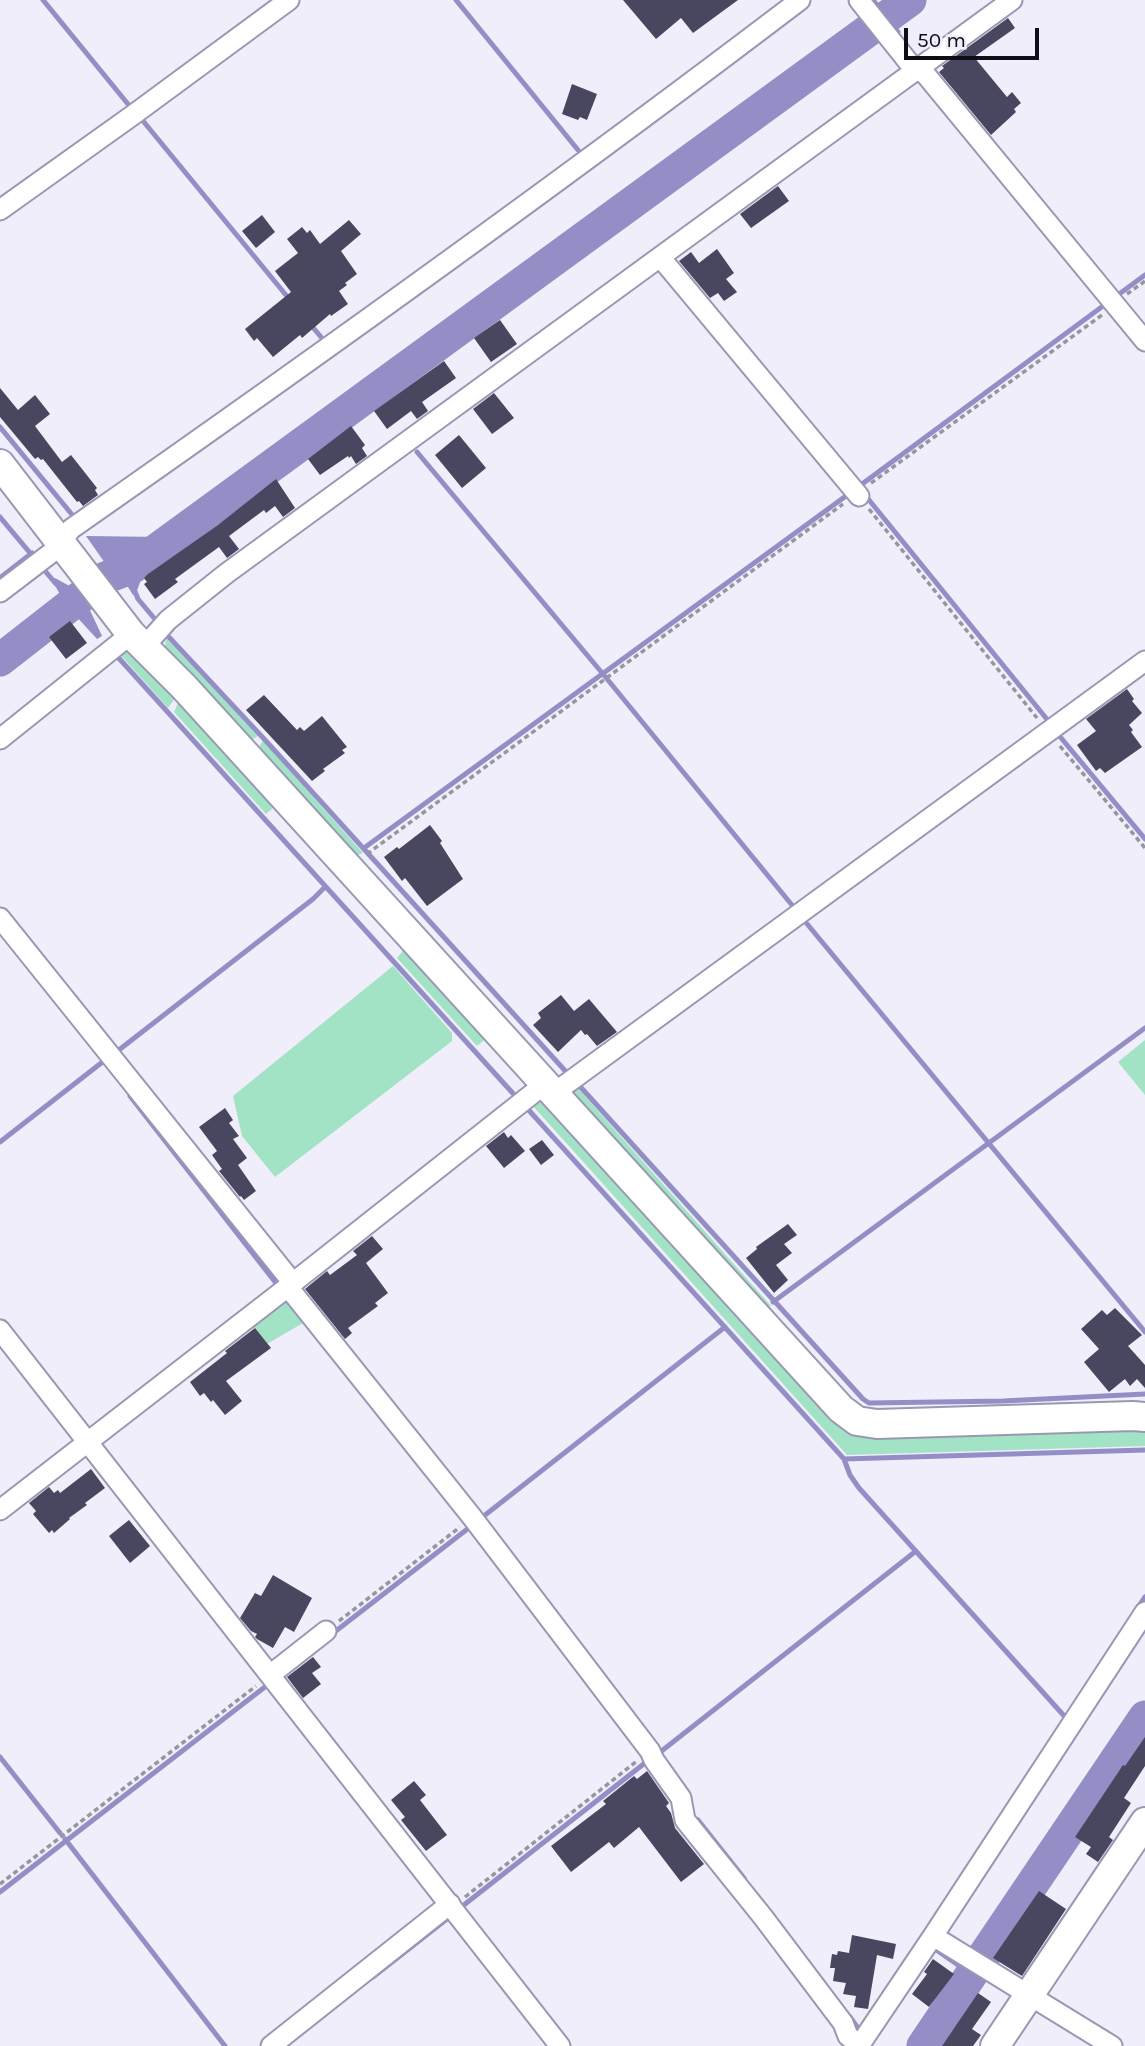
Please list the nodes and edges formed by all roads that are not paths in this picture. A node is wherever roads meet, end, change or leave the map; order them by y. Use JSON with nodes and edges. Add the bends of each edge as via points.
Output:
{"nodes":[{"id":1,"x":289,"y":0,"type":"edge"},
{"id":2,"x":800,"y":0,"type":"edge"},
{"id":3,"x":859,"y":0,"type":"edge"},
{"id":4,"x":1013,"y":0,"type":"edge"},
{"id":5,"x":923,"y":66,"type":"junction"},
{"id":6,"x":0,"y":210,"type":"edge"},
{"id":7,"x":660,"y":257,"type":"junction"},
{"id":8,"x":1145,"y":341,"type":"edge"},
{"id":9,"x":0,"y":464,"type":"edge"},
{"id":10,"x":856,"y":492,"type":"road end"},
{"id":11,"x":47,"y":555,"type":"junction"},
{"id":12,"x":0,"y":592,"type":"edge"},
{"id":13,"x":137,"y":640,"type":"junction"},
{"id":14,"x":1145,"y":661,"type":"edge"},
{"id":15,"x":0,"y":739,"type":"edge"},
{"id":16,"x":0,"y":918,"type":"edge"},
{"id":17,"x":549,"y":1090,"type":"junction"},
{"id":18,"x":289,"y":1290,"type":"junction"},
{"id":19,"x":0,"y":1330,"type":"edge"},
{"id":20,"x":1145,"y":1417,"type":"edge"},
{"id":21,"x":88,"y":1443,"type":"junction"},
{"id":22,"x":0,"y":1510,"type":"edge"},
{"id":23,"x":1145,"y":1612,"type":"edge"},
{"id":24,"x":326,"y":1631,"type":"road end"},
{"id":25,"x":270,"y":1675,"type":"junction"},
{"id":26,"x":1145,"y":1822,"type":"edge"},
{"id":27,"x":451,"y":1906,"type":"junction"},
{"id":28,"x":933,"y":1936,"type":"junction"},
{"id":29,"x":1029,"y":1994,"type":"junction"},
{"id":30,"x":855,"y":2042,"type":"edge"},
{"id":31,"x":271,"y":2046,"type":"edge"},
{"id":32,"x":560,"y":2046,"type":"edge"},
{"id":33,"x":995,"y":2046,"type":"edge"},
{"id":34,"x":1112,"y":2046,"type":"edge"}],
"edges":[{"from":1,"to":6,"type":"street"},
{"from":2,"to":11,"type":"street","via":[[259,397],[71,529]]},
{"from":3,"to":5,"type":"street","via":[[910,64]]},
{"from":4,"to":5,"type":"street"},
{"from":5,"to":7,"type":"street"},
{"from":5,"to":8,"type":"street"},
{"from":7,"to":10,"type":"street"},
{"from":7,"to":13,"type":"street"},
{"from":9,"to":11,"type":"street"},
{"from":11,"to":12,"type":"street"},
{"from":11,"to":13,"type":"street","via":[[93,586]]},
{"from":13,"to":15,"type":"street"},
{"from":13,"to":17,"type":"street"},
{"from":14,"to":17,"type":"street","via":[[1044,727]]},
{"from":16,"to":18,"type":"street"},
{"from":17,"to":18,"type":"street"},
{"from":17,"to":20,"type":"street","via":[[841,1409],[857,1421]]},
{"from":18,"to":21,"type":"street"},
{"from":18,"to":30,"type":"street","via":[[472,1517],[650,1751],[681,1798],[685,1820]]},
{"from":19,"to":21,"type":"street"},
{"from":21,"to":22,"type":"street"},
{"from":21,"to":25,"type":"street"},
{"from":23,"to":28,"type":"street"},
{"from":24,"to":25,"type":"street"},
{"from":25,"to":27,"type":"street"},
{"from":26,"to":29,"type":"street"},
{"from":27,"to":31,"type":"street"},
{"from":27,"to":32,"type":"street"},
{"from":28,"to":29,"type":"street"},
{"from":28,"to":30,"type":"street"},
{"from":29,"to":33,"type":"street"},
{"from":29,"to":34,"type":"street"}]}
